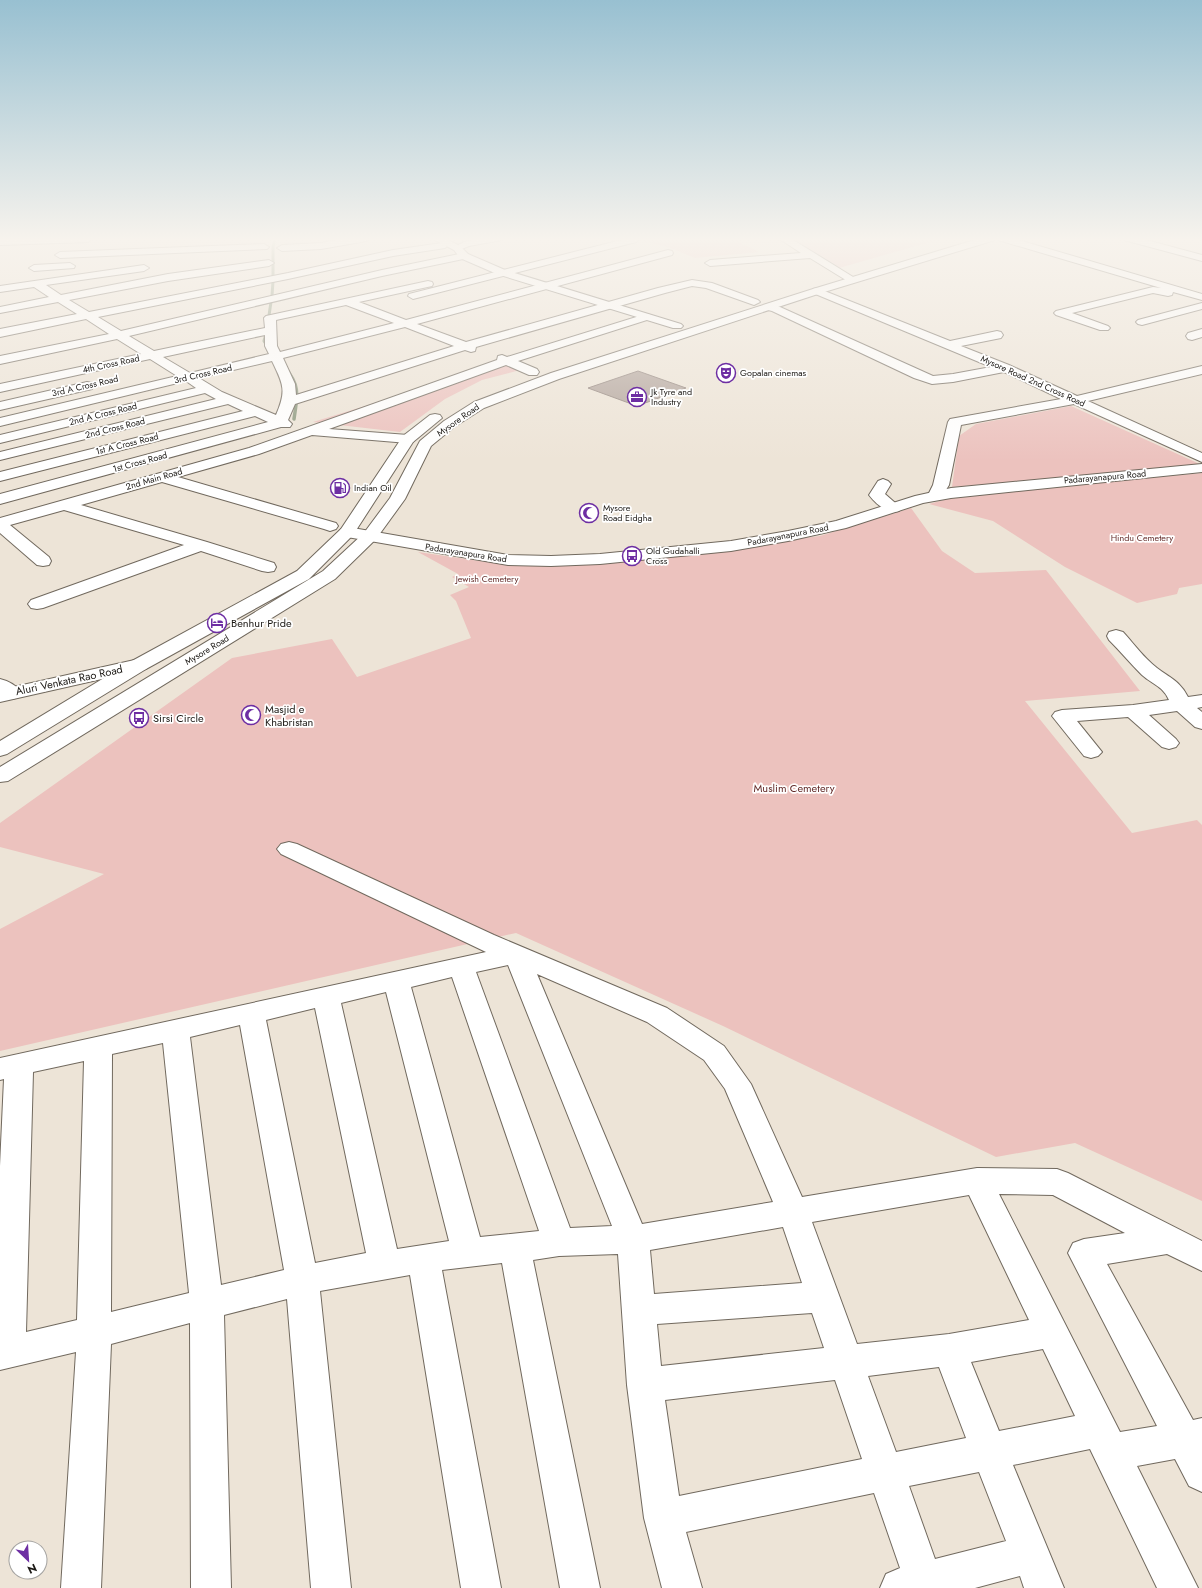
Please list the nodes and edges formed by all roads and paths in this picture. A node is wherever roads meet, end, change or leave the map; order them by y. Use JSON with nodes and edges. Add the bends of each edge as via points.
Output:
{"nodes":[{"id":1,"x":83,"y":312,"type":"edge"},
{"id":2,"x":108,"y":312,"type":"edge"},
{"id":3,"x":215,"y":312,"type":"edge"},
{"id":4,"x":297,"y":312,"type":"edge"},
{"id":5,"x":375,"y":312,"type":"edge"},
{"id":6,"x":399,"y":312,"type":"edge"},
{"id":7,"x":459,"y":312,"type":"edge"},
{"id":8,"x":491,"y":312,"type":"edge"},
{"id":9,"x":582,"y":312,"type":"edge"},
{"id":10,"x":630,"y":312,"type":"edge"},
{"id":11,"x":722,"y":312,"type":"edge"},
{"id":12,"x":749,"y":312,"type":"edge"},
{"id":13,"x":781,"y":312,"type":"edge"},
{"id":14,"x":868,"y":312,"type":"edge"},
{"id":15,"x":1064,"y":312,"type":"edge"},
{"id":16,"x":1172,"y":312,"type":"edge"},
{"id":17,"x":89,"y":316,"type":"junction"},
{"id":18,"x":385,"y":316,"type":"junction"},
{"id":19,"x":646,"y":317,"type":"junction"},
{"id":20,"x":369,"y":320,"type":"dead end"},
{"id":21,"x":1142,"y":322,"type":"dead end"},
{"id":22,"x":106,"y":326,"type":"junction"},
{"id":23,"x":677,"y":326,"type":"junction"},
{"id":24,"x":1104,"y":328,"type":"dead end"},
{"id":25,"x":406,"y":329,"type":"junction"},
{"id":26,"x":270,"y":330,"type":"junction"},
{"id":27,"x":424,"y":330,"type":"junction"},
{"id":28,"x":0,"y":333,"type":"edge"},
{"id":29,"x":459,"y":333,"type":"dead end"},
{"id":30,"x":997,"y":334,"type":"dead end"},
{"id":31,"x":119,"y":335,"type":"junction"},
{"id":32,"x":444,"y":338,"type":"junction"},
{"id":33,"x":152,"y":342,"type":"dead end"},
{"id":34,"x":137,"y":345,"type":"junction"},
{"id":35,"x":422,"y":345,"type":"dead end"},
{"id":36,"x":948,"y":345,"type":"junction"},
{"id":37,"x":466,"y":346,"type":"junction"},
{"id":38,"x":122,"y":349,"type":"dead end"},
{"id":39,"x":275,"y":349,"type":"junction"},
{"id":40,"x":443,"y":353,"type":"junction"},
{"id":41,"x":153,"y":355,"type":"junction"},
{"id":42,"x":0,"y":357,"type":"edge"},
{"id":43,"x":506,"y":361,"type":"junction"},
{"id":44,"x":171,"y":366,"type":"junction"},
{"id":45,"x":1005,"y":368,"type":"junction"},
{"id":46,"x":484,"y":369,"type":"junction"},
{"id":47,"x":156,"y":370,"type":"dead end"},
{"id":48,"x":1202,"y":370,"type":"edge"},
{"id":49,"x":533,"y":372,"type":"junction"},
{"id":50,"x":188,"y":377,"type":"junction"},
{"id":51,"x":518,"y":377,"type":"dead end"},
{"id":52,"x":32,"y":382,"type":"junction"},
{"id":53,"x":96,"y":384,"type":"dead end"},
{"id":54,"x":0,"y":388,"type":"edge"},
{"id":55,"x":207,"y":389,"type":"junction"},
{"id":56,"x":50,"y":394,"type":"junction"},
{"id":57,"x":229,"y":400,"type":"junction"},
{"id":58,"x":1076,"y":400,"type":"junction"},
{"id":59,"x":289,"y":401,"type":"junction"},
{"id":60,"x":0,"y":406,"type":"edge"},
{"id":61,"x":68,"y":406,"type":"junction"},
{"id":62,"x":447,"y":409,"type":"dead end"},
{"id":63,"x":254,"y":412,"type":"junction"},
{"id":64,"x":0,"y":422,"type":"edge"},
{"id":65,"x":280,"y":423,"type":"junction"},
{"id":66,"x":308,"y":432,"type":"junction"},
{"id":67,"x":0,"y":439,"type":"edge"},
{"id":68,"x":408,"y":439,"type":"junction"},
{"id":69,"x":0,"y":456,"type":"edge"},
{"id":70,"x":1202,"y":458,"type":"edge"},
{"id":71,"x":1202,"y":468,"type":"edge"},
{"id":72,"x":0,"y":477,"type":"edge"},
{"id":73,"x":162,"y":477,"type":"junction"},
{"id":74,"x":883,"y":484,"type":"dead end"},
{"id":75,"x":936,"y":495,"type":"junction"},
{"id":76,"x":0,"y":499,"type":"edge"},
{"id":77,"x":64,"y":505,"type":"junction"},
{"id":78,"x":893,"y":508,"type":"junction"},
{"id":79,"x":0,"y":524,"type":"edge"},
{"id":80,"x":338,"y":529,"type":"junction"},
{"id":81,"x":370,"y":536,"type":"junction"},
{"id":82,"x":201,"y":545,"type":"junction"},
{"id":83,"x":43,"y":560,"type":"dead end"},
{"id":84,"x":268,"y":567,"type":"dead end"},
{"id":85,"x":37,"y":604,"type":"dead end"},
{"id":86,"x":1116,"y":636,"type":"dead end"},
{"id":87,"x":139,"y":665,"type":"junction"},
{"id":88,"x":4,"y":691,"type":"edge"},
{"id":89,"x":1202,"y":701,"type":"edge"},
{"id":90,"x":1181,"y":704,"type":"junction"},
{"id":91,"x":1133,"y":711,"type":"junction"},
{"id":92,"x":1202,"y":723,"type":"edge"},
{"id":93,"x":1169,"y":743,"type":"dead end"},
{"id":94,"x":0,"y":750,"type":"edge"},
{"id":95,"x":1091,"y":752,"type":"dead end"},
{"id":96,"x":0,"y":776,"type":"edge"},
{"id":97,"x":289,"y":849,"type":"dead end"},
{"id":98,"x":516,"y":954,"type":"junction"},
{"id":99,"x":461,"y":966,"type":"junction"},
{"id":100,"x":396,"y":981,"type":"junction"},
{"id":101,"x":326,"y":996,"type":"junction"},
{"id":102,"x":251,"y":1013,"type":"junction"},
{"id":103,"x":175,"y":1030,"type":"junction"},
{"id":104,"x":98,"y":1047,"type":"junction"},
{"id":105,"x":9,"y":1067,"type":"edge"},
{"id":106,"x":977,"y":1181,"type":"junction"},
{"id":107,"x":792,"y":1212,"type":"junction"},
{"id":108,"x":633,"y":1239,"type":"junction"},
{"id":109,"x":1170,"y":1240,"type":"junction"},
{"id":110,"x":559,"y":1242,"type":"junction"},
{"id":111,"x":515,"y":1248,"type":"junction"},
{"id":112,"x":468,"y":1252,"type":"junction"},
{"id":113,"x":1202,"y":1257,"type":"edge"},
{"id":114,"x":424,"y":1260,"type":"junction"},
{"id":115,"x":384,"y":1264,"type":"junction"},
{"id":116,"x":302,"y":1280,"type":"junction"},
{"id":117,"x":823,"y":1297,"type":"junction"},
{"id":118,"x":207,"y":1304,"type":"junction"},
{"id":119,"x":639,"y":1310,"type":"junction"},
{"id":120,"x":94,"y":1332,"type":"junction"},
{"id":121,"x":1051,"y":1332,"type":"junction"},
{"id":122,"x":949,"y":1350,"type":"junction"},
{"id":123,"x":4,"y":1353,"type":"edge"},
{"id":124,"x":847,"y":1362,"type":"junction"},
{"id":125,"x":645,"y":1385,"type":"junction"},
{"id":126,"x":1193,"y":1438,"type":"edge"},
{"id":127,"x":1105,"y":1440,"type":"junction"},
{"id":128,"x":989,"y":1451,"type":"junction"},
{"id":129,"x":886,"y":1472,"type":"junction"},
{"id":130,"x":1202,"y":1473,"type":"edge"},
{"id":131,"x":663,"y":1518,"type":"junction"},
{"id":132,"x":1037,"y":1571,"type":"edge"},
{"id":133,"x":912,"y":1585,"type":"edge"},
{"id":134,"x":81,"y":1588,"type":"edge"},
{"id":135,"x":211,"y":1588,"type":"edge"},
{"id":136,"x":331,"y":1588,"type":"edge"},
{"id":137,"x":481,"y":1588,"type":"edge"},
{"id":138,"x":580,"y":1588,"type":"edge"},
{"id":139,"x":682,"y":1588,"type":"edge"},
{"id":140,"x":1178,"y":1588,"type":"edge"}],
"edges":[{"from":1,"to":17,"type":"main road"},
{"from":2,"to":17,"type":"main road"},
{"from":3,"to":31,"type":"main road"},
{"from":4,"to":26,"type":"main road","via":[[270,318]]},
{"from":5,"to":18,"type":"main road"},
{"from":6,"to":18,"type":"main road"},
{"from":7,"to":25,"type":"main road"},
{"from":8,"to":27,"type":"main road"},
{"from":9,"to":37,"type":"main road"},
{"from":10,"to":19,"type":"main road"},
{"from":11,"to":23,"type":"main road","name":"Mysore Road"},
{"from":12,"to":81,"type":"main road","name":"Mysore Road","via":[[554,376],[479,405],[449,424],[425,444],[397,499]]},
{"from":13,"to":45,"type":"main road","via":[[918,376],[932,380]]},
{"from":14,"to":36,"type":"main road","name":"Mysore Road 2nd Cross Road"},
{"from":15,"to":24,"type":"main road","via":[[1060,313]]},
{"from":16,"to":21,"type":"main road"},
{"from":17,"to":22,"type":"main road"},
{"from":17,"to":28,"type":"main road"},
{"from":18,"to":20,"type":"main road"},
{"from":18,"to":25,"type":"main road"},
{"from":19,"to":23,"type":"main road"},
{"from":19,"to":43,"type":"main road","name":"2nd Main Road"},
{"from":22,"to":31,"type":"main road"},
{"from":22,"to":42,"type":"main road"},
{"from":23,"to":49,"type":"main road","name":"Mysore Road"},
{"from":25,"to":27,"type":"main road"},
{"from":25,"to":39,"type":"main road","name":"3rd Cross Road"},
{"from":26,"to":39,"type":"main road"},
{"from":26,"to":41,"type":"main road","name":"4th Cross Road"},
{"from":27,"to":32,"type":"main road"},
{"from":29,"to":32,"type":"main road"},
{"from":30,"to":36,"type":"main road"},
{"from":31,"to":34,"type":"main road"},
{"from":31,"to":42,"type":"main road"},
{"from":32,"to":37,"type":"main road"},
{"from":33,"to":34,"type":"main road"},
{"from":34,"to":38,"type":"main road"},
{"from":34,"to":41,"type":"main road"},
{"from":35,"to":40,"type":"main road"},
{"from":36,"to":45,"type":"main road","name":"Mysore Road 2nd Cross Road"},
{"from":37,"to":40,"type":"main road"},
{"from":37,"to":43,"type":"main road"},
{"from":39,"to":50,"type":"main road","name":"3rd Cross Road"},
{"from":39,"to":59,"type":"main road","via":[[288,369]]},
{"from":40,"to":46,"type":"main road"},
{"from":40,"to":59,"type":"main road"},
{"from":41,"to":44,"type":"main road"},
{"from":41,"to":52,"type":"main road","name":"4th Cross Road"},
{"from":42,"to":52,"type":"main road"},
{"from":43,"to":46,"type":"main road","name":"2nd Main Road"},
{"from":43,"to":49,"type":"main road"},
{"from":44,"to":47,"type":"main road"},
{"from":44,"to":50,"type":"main road"},
{"from":45,"to":58,"type":"main road","name":"Mysore Road 2nd Cross Road"},
{"from":46,"to":66,"type":"main road","name":"2nd Main Road"},
{"from":48,"to":58,"type":"main road"},
{"from":49,"to":51,"type":"main road","name":"Mysore Road"},
{"from":50,"to":55,"type":"main road"},
{"from":50,"to":61,"type":"main road","name":"3rd Cross Road"},
{"from":52,"to":54,"type":"main road","name":"4th Cross Road"},
{"from":52,"to":56,"type":"main road"},
{"from":53,"to":56,"type":"main road","name":"3rd A Cross Road"},
{"from":55,"to":57,"type":"main road"},
{"from":55,"to":67,"type":"main road","name":"2nd A Cross Road"},
{"from":56,"to":60,"type":"main road","name":"3rd A Cross Road"},
{"from":56,"to":61,"type":"main road"},
{"from":57,"to":63,"type":"main road"},
{"from":57,"to":69,"type":"main road","name":"2nd Cross Road"},
{"from":58,"to":70,"type":"main road","name":"Mysore Road 2nd Cross Road"},
{"from":58,"to":75,"type":"main road","via":[[955,422],[941,485]]},
{"from":59,"to":65,"type":"main road"},
{"from":61,"to":64,"type":"main road","name":"3rd Cross Road"},
{"from":62,"to":68,"type":"main road","name":"Mysore Road"},
{"from":63,"to":65,"type":"main road"},
{"from":63,"to":72,"type":"main road","name":"1st A Cross Road"},
{"from":65,"to":66,"type":"main road"},
{"from":65,"to":76,"type":"main road","name":"1st Cross Road"},
{"from":66,"to":68,"type":"main road"},
{"from":66,"to":73,"type":"main road","name":"2nd Main Road","via":[[254,451]]},
{"from":68,"to":80,"type":"main road","name":"Mysore Road"},
{"from":71,"to":75,"type":"main road","name":"Padarayanapura Road"},
{"from":73,"to":77,"type":"main road","name":"2nd Main Road"},
{"from":73,"to":80,"type":"main road","name":"Padarayanapura Road"},
{"from":74,"to":78,"type":"main road","via":[[878,495]]},
{"from":75,"to":78,"type":"main road","name":"Padarayanapura Road"},
{"from":77,"to":79,"type":"main road","name":"2nd Main Road"},
{"from":77,"to":82,"type":"main road"},
{"from":78,"to":81,"type":"main road","name":"Padarayanapura Road","via":[[840,525],[759,542],[594,560],[508,560]]},
{"from":79,"to":83,"type":"main road"},
{"from":80,"to":81,"type":"main road","name":"Padarayanapura Road"},
{"from":80,"to":87,"type":"main road","name":"Mysore Road","via":[[303,575]]},
{"from":81,"to":96,"type":"main road","name":"Mysore Road","via":[[329,575]]},
{"from":82,"to":84,"type":"main road"},
{"from":82,"to":85,"type":"main road"},
{"from":86,"to":90,"type":"main road","via":[[1141,664],[1176,691]]},
{"from":87,"to":88,"type":"main road","name":"Aluri Venkata Rao Road"},
{"from":87,"to":94,"type":"main road","name":"Mysore Road"},
{"from":89,"to":90,"type":"main road"},
{"from":90,"to":91,"type":"main road"},
{"from":90,"to":92,"type":"main road"},
{"from":91,"to":93,"type":"main road"},
{"from":91,"to":95,"type":"main road","via":[[1062,716]]},
{"from":97,"to":98,"type":"main road"},
{"from":98,"to":99,"type":"main road"},
{"from":98,"to":107,"type":"main road","via":[[657,1015],[714,1053],[737,1084]]},
{"from":98,"to":108,"type":"main road"},
{"from":99,"to":100,"type":"main road"},
{"from":99,"to":110,"type":"main road"},
{"from":100,"to":101,"type":"main road"},
{"from":100,"to":112,"type":"main road"},
{"from":101,"to":102,"type":"main road"},
{"from":101,"to":115,"type":"main road"},
{"from":102,"to":103,"type":"main road"},
{"from":102,"to":116,"type":"main road"},
{"from":103,"to":104,"type":"main road"},
{"from":103,"to":118,"type":"main road"},
{"from":104,"to":105,"type":"main road"},
{"from":104,"to":120,"type":"main road"},
{"from":105,"to":123,"type":"main road"},
{"from":106,"to":107,"type":"main road"},
{"from":106,"to":109,"type":"main road","via":[[1058,1182]]},
{"from":106,"to":121,"type":"main road"},
{"from":107,"to":108,"type":"main road"},
{"from":107,"to":117,"type":"main road"},
{"from":108,"to":110,"type":"main road"},
{"from":108,"to":119,"type":"main road"},
{"from":109,"to":113,"type":"main road"},
{"from":109,"to":126,"type":"main road","via":[[1084,1253]]},
{"from":110,"to":111,"type":"main road"},
{"from":111,"to":112,"type":"main road"},
{"from":111,"to":138,"type":"main road"},
{"from":112,"to":114,"type":"main road"},
{"from":114,"to":115,"type":"main road"},
{"from":114,"to":137,"type":"main road"},
{"from":115,"to":116,"type":"main road"},
{"from":116,"to":118,"type":"main road"},
{"from":116,"to":136,"type":"main road"},
{"from":117,"to":119,"type":"main road"},
{"from":117,"to":124,"type":"main road"},
{"from":118,"to":120,"type":"main road"},
{"from":118,"to":135,"type":"main road"},
{"from":119,"to":125,"type":"main road"},
{"from":120,"to":123,"type":"main road"},
{"from":120,"to":134,"type":"main road"},
{"from":121,"to":122,"type":"main road"},
{"from":121,"to":127,"type":"main road"},
{"from":122,"to":124,"type":"main road"},
{"from":122,"to":128,"type":"main road"},
{"from":124,"to":125,"type":"main road"},
{"from":124,"to":129,"type":"main road"},
{"from":125,"to":131,"type":"main road"},
{"from":126,"to":127,"type":"main road"},
{"from":126,"to":130,"type":"main road"},
{"from":127,"to":128,"type":"main road"},
{"from":127,"to":140,"type":"main road"},
{"from":128,"to":129,"type":"main road"},
{"from":128,"to":132,"type":"main road"},
{"from":129,"to":131,"type":"main road"},
{"from":129,"to":133,"type":"main road"},
{"from":131,"to":139,"type":"main road"},
{"from":132,"to":133,"type":"main road"}]}
